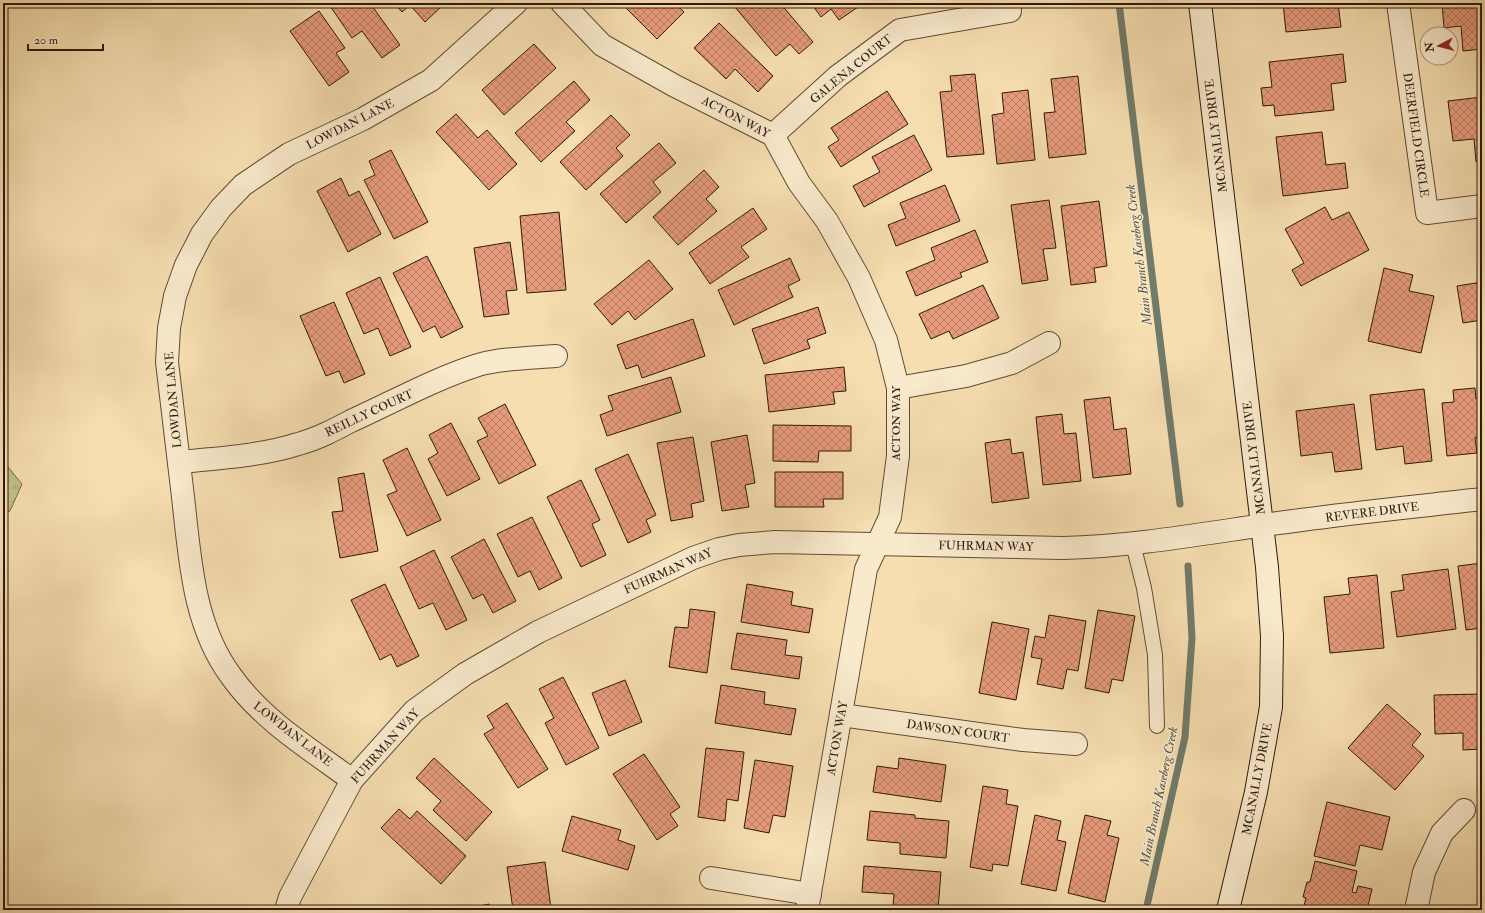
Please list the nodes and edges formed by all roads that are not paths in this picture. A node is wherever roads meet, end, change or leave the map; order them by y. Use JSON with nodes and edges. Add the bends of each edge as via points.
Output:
{"nodes":[{"id":1,"x":516,"y":3,"type":"edge"},
{"id":2,"x":562,"y":3,"type":"edge"},
{"id":3,"x":1200,"y":3,"type":"edge"},
{"id":4,"x":1398,"y":3,"type":"edge"},
{"id":5,"x":1010,"y":11,"type":"dead end"},
{"id":6,"x":773,"y":135,"type":"junction"},
{"id":7,"x":1482,"y":206,"type":"edge"},
{"id":8,"x":1049,"y":343,"type":"dead end"},
{"id":9,"x":556,"y":356,"type":"dead end"},
{"id":10,"x":898,"y":388,"type":"junction"},
{"id":11,"x":179,"y":462,"type":"junction"},
{"id":12,"x":1482,"y":499,"type":"edge"},
{"id":13,"x":1262,"y":526,"type":"junction"},
{"id":14,"x":878,"y":544,"type":"junction"},
{"id":15,"x":1133,"y":544,"type":"junction"},
{"id":16,"x":841,"y":715,"type":"junction"},
{"id":17,"x":1157,"y":726,"type":"dead end"},
{"id":18,"x":1076,"y":744,"type":"dead end"},
{"id":19,"x":352,"y":780,"type":"junction"},
{"id":20,"x":1464,"y":810,"type":"dead end"},
{"id":21,"x":711,"y":878,"type":"dead end"},
{"id":22,"x":808,"y":902,"type":"edge"},
{"id":23,"x":286,"y":910,"type":"edge"},
{"id":24,"x":1228,"y":910,"type":"edge"},
{"id":25,"x":1416,"y":910,"type":"edge"}],
"edges":[{"from":1,"to":11,"type":"street","name":"LOWDAN LANE","via":[[431,80],[363,119],[283,157],[243,185],[221,208],[202,234],[186,265],[175,296],[169,328],[167,362]]},
{"from":2,"to":6,"type":"street","name":"ACTON WAY","via":[[602,45],[675,86]]},
{"from":3,"to":13,"type":"street","name":"MCANALLY DRIVE"},
{"from":4,"to":7,"type":"street","name":"DEERFIELD CIRCLE","via":[[1427,213]]},
{"from":5,"to":6,"type":"street","name":"GALENA COURT","via":[[900,30],[838,76]]},
{"from":6,"to":10,"type":"street","name":"ACTON WAY","via":[[799,183],[827,221],[859,278],[886,340]]},
{"from":8,"to":10,"type":"street","via":[[1012,363],[966,376]]},
{"from":9,"to":11,"type":"street","name":"REILLY COURT","via":[[507,360],[468,369],[430,384],[326,434],[298,444],[269,451]]},
{"from":10,"to":14,"type":"street","name":"ACTON WAY","via":[[898,456],[890,517]]},
{"from":11,"to":19,"type":"street","name":"LOWDAN LANE","via":[[193,581],[203,622],[214,648],[230,676],[249,699],[271,719]]},
{"from":12,"to":13,"type":"street","name":"REVERE DRIVE"},
{"from":13,"to":15,"type":"street","name":"FUHRMAN WAY"},
{"from":13,"to":24,"type":"street","name":"MCANALLY DRIVE","via":[[1272,636],[1271,707],[1256,792]]},
{"from":14,"to":15,"type":"street","name":"FUHRMAN WAY","via":[[1063,548]]},
{"from":14,"to":16,"type":"street","name":"ACTON WAY","via":[[866,569]]},
{"from":14,"to":19,"type":"street","name":"FUHRMAN WAY","via":[[775,542],[740,545],[719,549],[686,561],[538,632],[465,674],[414,711]]},
{"from":15,"to":17,"type":"lane","via":[[1144,588],[1155,655]]},
{"from":16,"to":18,"type":"street","name":"DAWSON COURT","via":[[1023,740]]},
{"from":16,"to":22,"type":"street","name":"ACTON WAY"},
{"from":19,"to":23,"type":"street","name":"FUHRMAN WAY","via":[[290,897]]},
{"from":20,"to":25,"type":"street","via":[[1442,833],[1424,872]]},
{"from":21,"to":22,"type":"street"}]}
